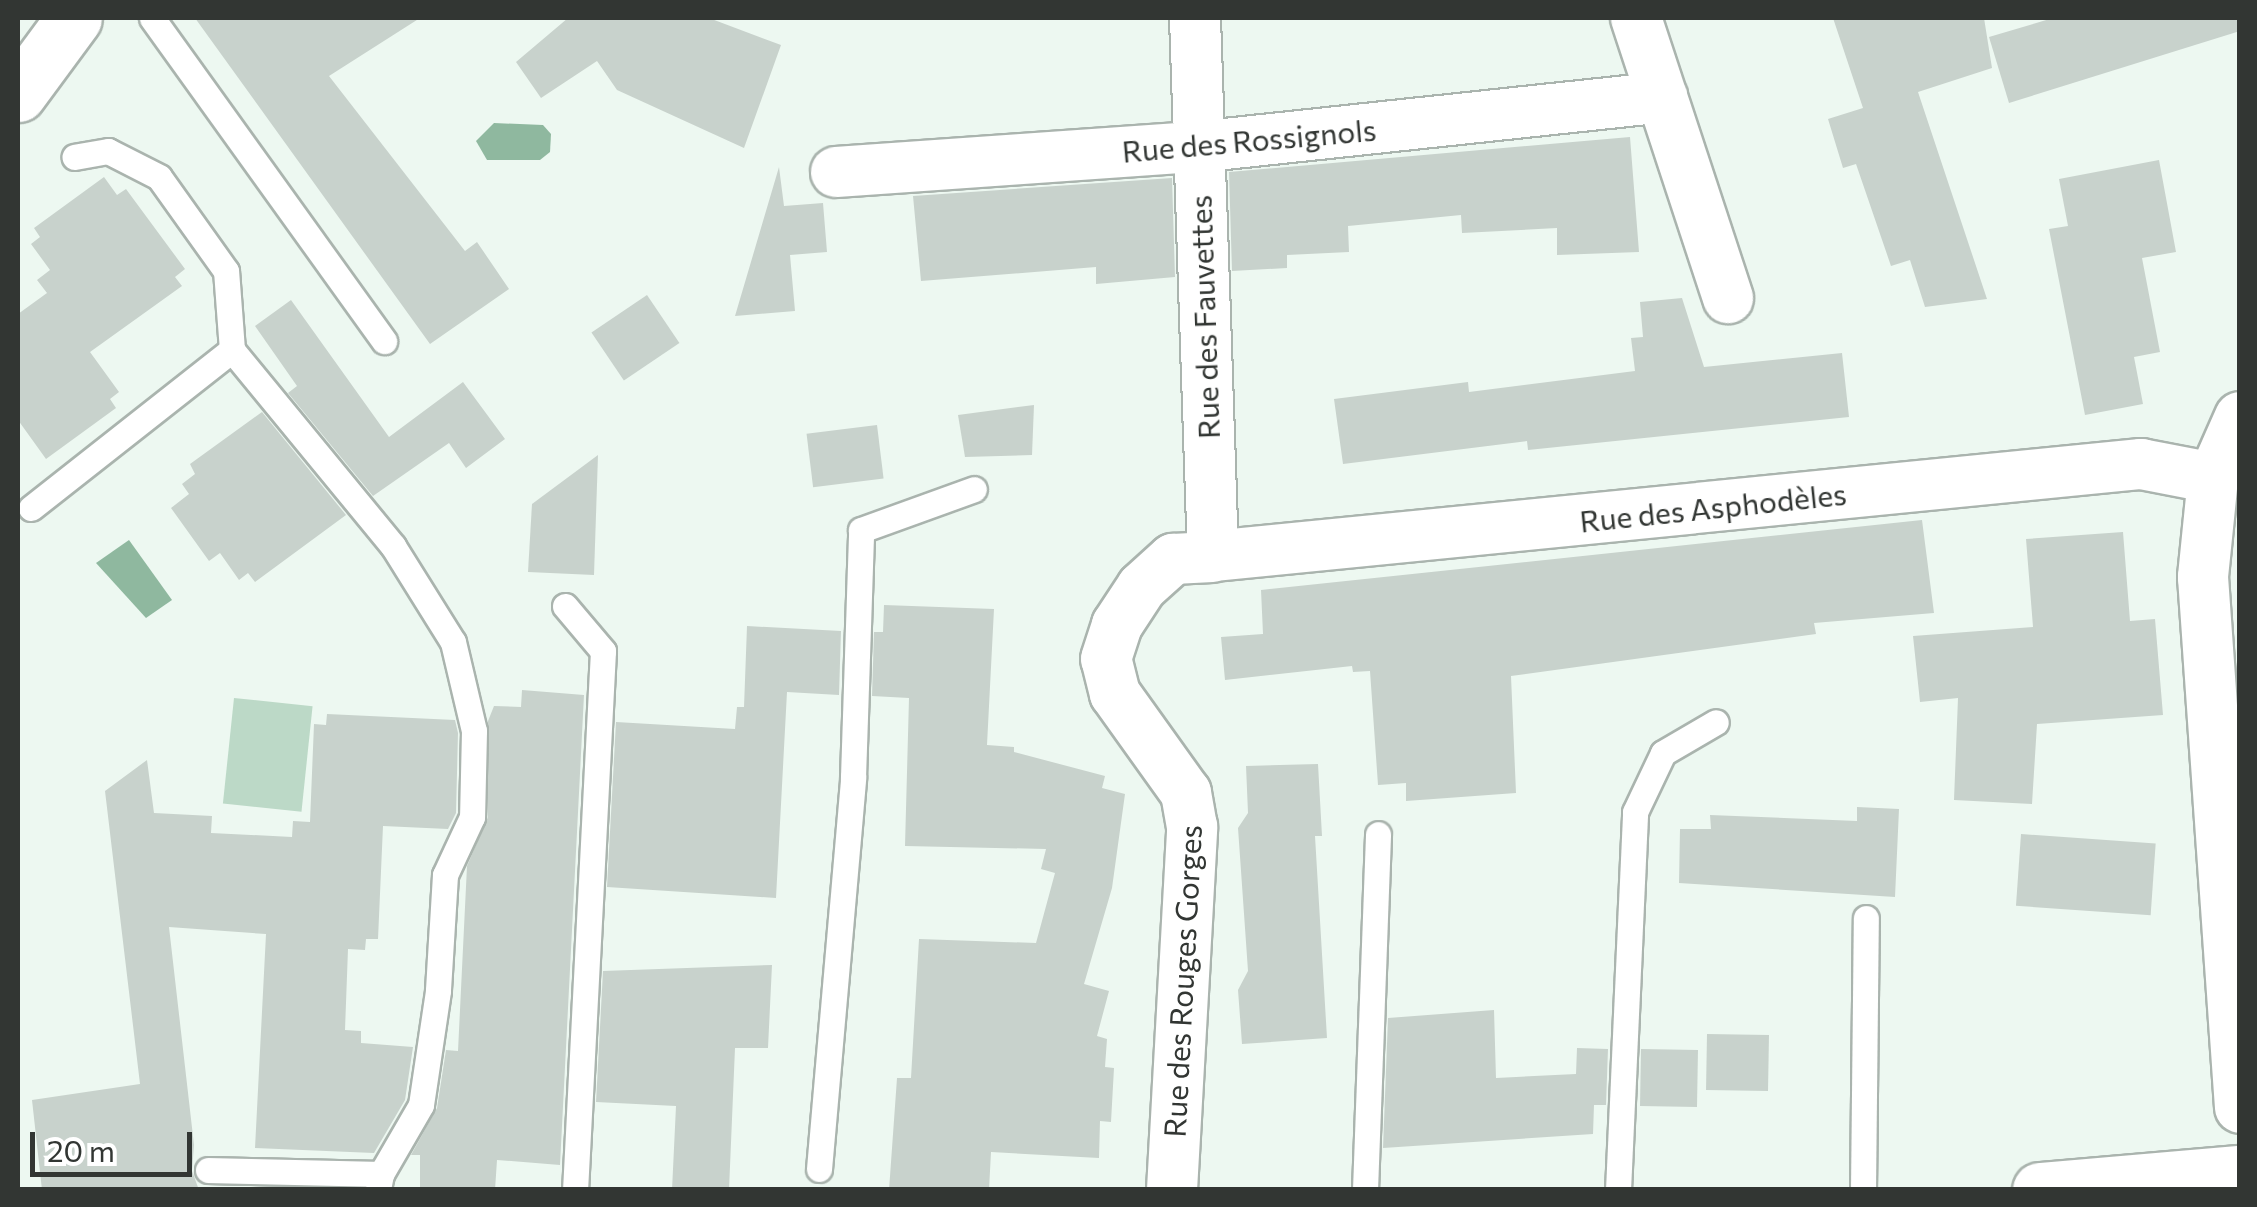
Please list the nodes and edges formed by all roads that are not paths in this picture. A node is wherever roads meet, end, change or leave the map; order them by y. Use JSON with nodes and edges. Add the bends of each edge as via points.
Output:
{"nodes":[{"id":1,"x":74,"y":18,"type":"edge"},
{"id":2,"x":152,"y":18,"type":"edge"},
{"id":3,"x":1195,"y":18,"type":"edge"},
{"id":4,"x":1636,"y":18,"type":"edge"},
{"id":5,"x":18,"y":94,"type":"edge"},
{"id":6,"x":1662,"y":97,"type":"junction"},
{"id":7,"x":1198,"y":147,"type":"junction"},
{"id":8,"x":74,"y":157,"type":"dead end"},
{"id":9,"x":836,"y":172,"type":"dead end"},
{"id":10,"x":1728,"y":298,"type":"dead end"},
{"id":11,"x":384,"y":341,"type":"dead end"},
{"id":12,"x":232,"y":350,"type":"junction"},
{"id":13,"x":2240,"y":417,"type":"edge"},
{"id":14,"x":2213,"y":478,"type":"junction"},
{"id":15,"x":974,"y":489,"type":"dead end"},
{"id":16,"x":31,"y":508,"type":"dead end"},
{"id":17,"x":1212,"y":556,"type":"junction"},
{"id":18,"x":564,"y":606,"type":"dead end"},
{"id":19,"x":1716,"y":722,"type":"dead end"},
{"id":20,"x":1378,"y":834,"type":"dead end"},
{"id":21,"x":1866,"y":918,"type":"dead end"},
{"id":22,"x":2240,"y":1108,"type":"edge"},
{"id":23,"x":819,"y":1169,"type":"dead end"},
{"id":24,"x":208,"y":1170,"type":"dead end"},
{"id":25,"x":2240,"y":1173,"type":"edge"},
{"id":26,"x":380,"y":1182,"type":"edge"},
{"id":27,"x":576,"y":1190,"type":"edge"},
{"id":28,"x":1172,"y":1190,"type":"edge"},
{"id":29,"x":1366,"y":1190,"type":"edge"},
{"id":30,"x":1618,"y":1190,"type":"edge"},
{"id":31,"x":1863,"y":1190,"type":"edge"},
{"id":32,"x":2040,"y":1190,"type":"edge"}],
"edges":[{"from":1,"to":5,"type":"street"},
{"from":2,"to":11,"type":"lane"},
{"from":3,"to":7,"type":"street","name":"Rue des Fauvettes"},
{"from":4,"to":6,"type":"street"},
{"from":6,"to":7,"type":"street","name":"Rue des Rossignols"},
{"from":6,"to":10,"type":"street"},
{"from":7,"to":9,"type":"street","name":"Rue des Rossignols"},
{"from":7,"to":17,"type":"street","name":"Rue des Fauvettes"},
{"from":8,"to":12,"type":"lane","via":[[108,151],[159,177],[226,271]]},
{"from":12,"to":16,"type":"lane"},
{"from":12,"to":26,"type":"lane","via":[[393,546],[453,642],[474,731],[472,817],[445,876],[438,991],[421,1105]]},
{"from":13,"to":14,"type":"street"},
{"from":14,"to":17,"type":"street","name":"Rue des Asphodèles","via":[[2140,464]]},
{"from":14,"to":22,"type":"street","via":[[2203,577]]},
{"from":15,"to":23,"type":"lane","via":[[862,530],[853,777]]},
{"from":17,"to":28,"type":"street","name":"Rue des Rouges Gorges","via":[[1173,559],[1142,586],[1117,624],[1106,660],[1115,694],[1186,793],[1192,827]]},
{"from":18,"to":27,"type":"lane","via":[[604,651]]},
{"from":19,"to":30,"type":"lane","via":[[1663,754],[1636,812]]},
{"from":20,"to":29,"type":"lane"},
{"from":21,"to":31,"type":"lane"},
{"from":24,"to":26,"type":"lane"},
{"from":25,"to":32,"type":"street"}]}
